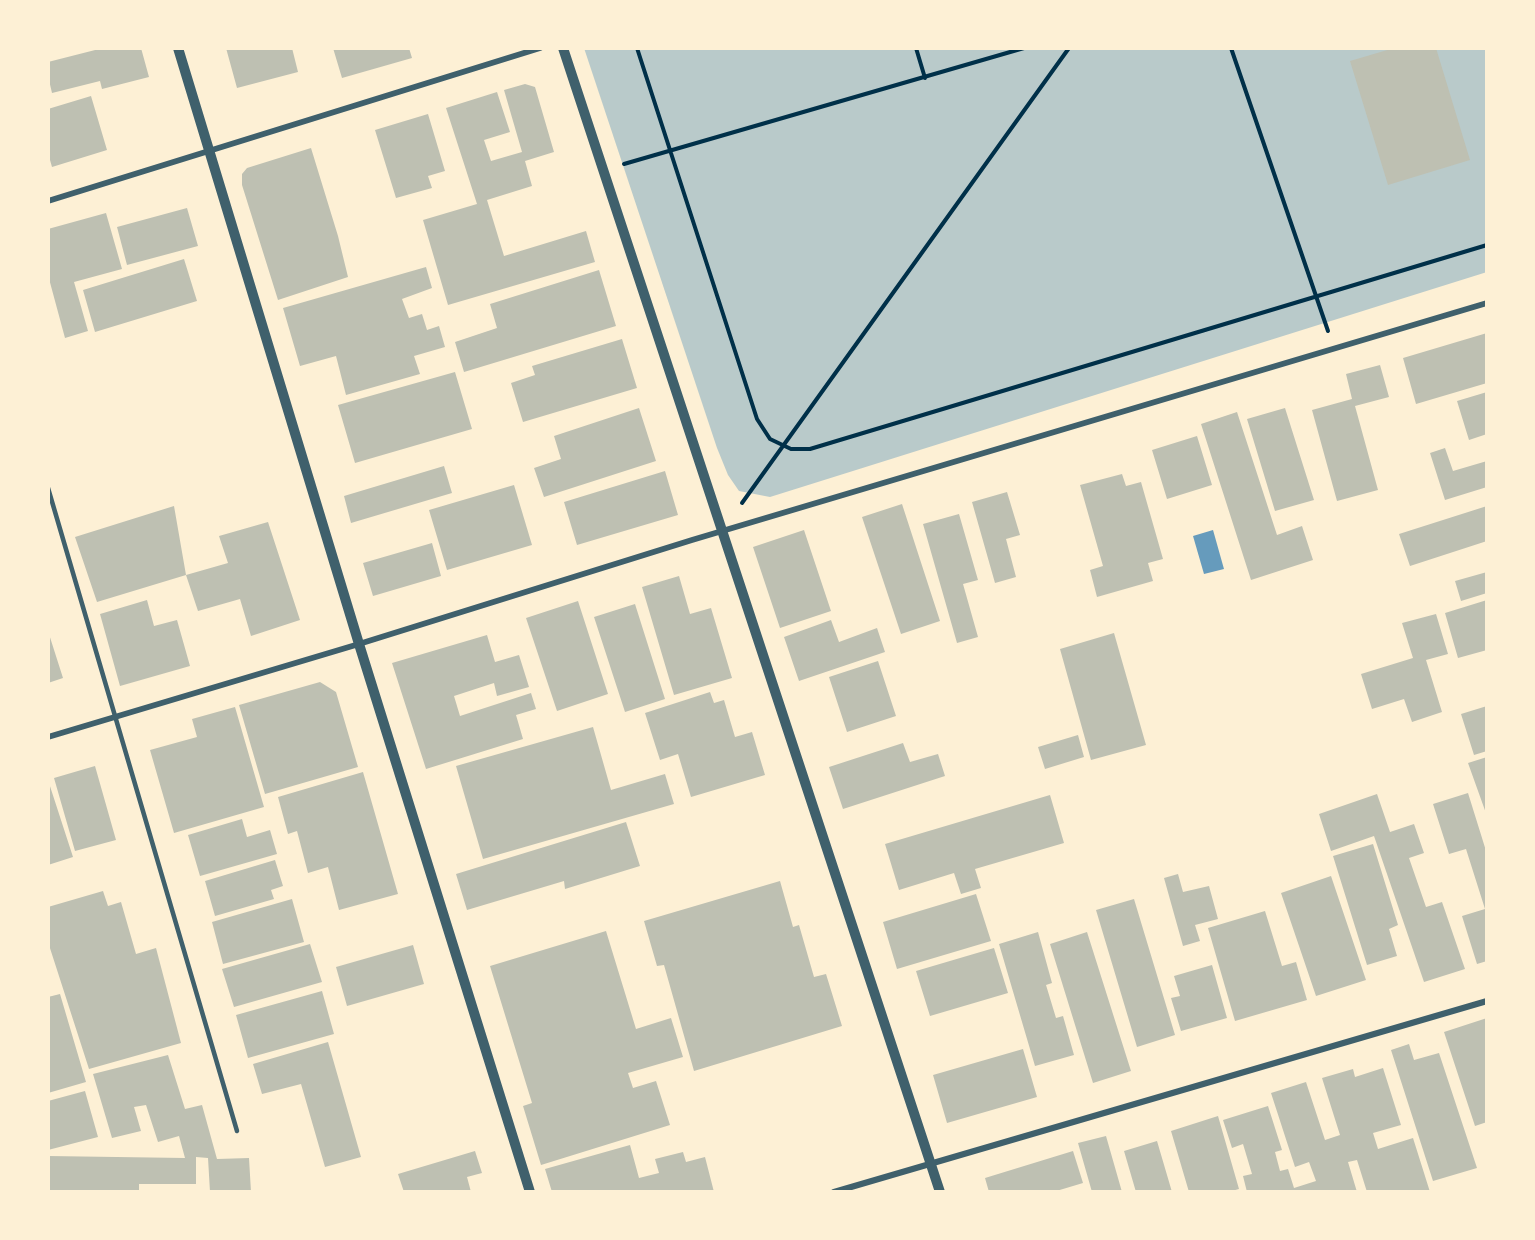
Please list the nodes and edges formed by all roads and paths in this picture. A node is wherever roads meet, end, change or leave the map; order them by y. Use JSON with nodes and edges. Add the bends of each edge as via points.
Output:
{"nodes":[{"id":1,"x":178,"y":48,"type":"edge"},
{"id":2,"x":540,"y":48,"type":"edge"},
{"id":3,"x":563,"y":48,"type":"edge"},
{"id":4,"x":638,"y":48,"type":"edge"},
{"id":5,"x":916,"y":48,"type":"edge"},
{"id":6,"x":1024,"y":48,"type":"edge"},
{"id":7,"x":1069,"y":48,"type":"edge"},
{"id":8,"x":1231,"y":48,"type":"edge"},
{"id":9,"x":925,"y":78,"type":"junction"},
{"id":10,"x":209,"y":151,"type":"junction"},
{"id":11,"x":670,"y":151,"type":"junction"},
{"id":12,"x":604,"y":170,"type":"junction"},
{"id":13,"x":48,"y":201,"type":"edge"},
{"id":14,"x":1487,"y":245,"type":"edge"},
{"id":15,"x":1316,"y":296,"type":"junction"},
{"id":16,"x":1487,"y":303,"type":"edge"},
{"id":17,"x":1334,"y":348,"type":"junction"},
{"id":18,"x":783,"y":447,"type":"junction"},
{"id":19,"x":48,"y":488,"type":"edge"},
{"id":20,"x":723,"y":531,"type":"junction"},
{"id":21,"x":359,"y":644,"type":"junction"},
{"id":22,"x":114,"y":718,"type":"junction"},
{"id":23,"x":48,"y":737,"type":"edge"},
{"id":24,"x":1487,"y":1001,"type":"edge"},
{"id":25,"x":237,"y":1131,"type":"dead end"},
{"id":26,"x":930,"y":1163,"type":"junction"},
{"id":27,"x":530,"y":1192,"type":"edge"},
{"id":28,"x":834,"y":1192,"type":"edge"},
{"id":29,"x":940,"y":1192,"type":"edge"}],
"edges":[{"from":1,"to":10,"type":"street"},
{"from":2,"to":10,"type":"street"},
{"from":3,"to":12,"type":"street"},
{"from":4,"to":11,"type":"path"},
{"from":5,"to":9,"type":"path"},
{"from":6,"to":9,"type":"path"},
{"from":7,"to":18,"type":"path"},
{"from":8,"to":15,"type":"path"},
{"from":9,"to":11,"type":"path"},
{"from":10,"to":13,"type":"street"},
{"from":10,"to":21,"type":"street"},
{"from":11,"to":12,"type":"path"},
{"from":11,"to":18,"type":"path","via":[[757,419],[770,439]]},
{"from":12,"to":20,"type":"street"},
{"from":14,"to":15,"type":"path"},
{"from":15,"to":17,"type":"path"},
{"from":15,"to":18,"type":"path","via":[[810,449]]},
{"from":16,"to":17,"type":"street"},
{"from":17,"to":20,"type":"street"},
{"from":18,"to":20,"type":"path"},
{"from":19,"to":22,"type":"lane"},
{"from":20,"to":21,"type":"street"},
{"from":20,"to":26,"type":"street"},
{"from":21,"to":22,"type":"street"},
{"from":21,"to":27,"type":"street"},
{"from":22,"to":23,"type":"street"},
{"from":22,"to":25,"type":"lane"},
{"from":24,"to":26,"type":"street"},
{"from":26,"to":28,"type":"street"},
{"from":26,"to":29,"type":"street"}]}
